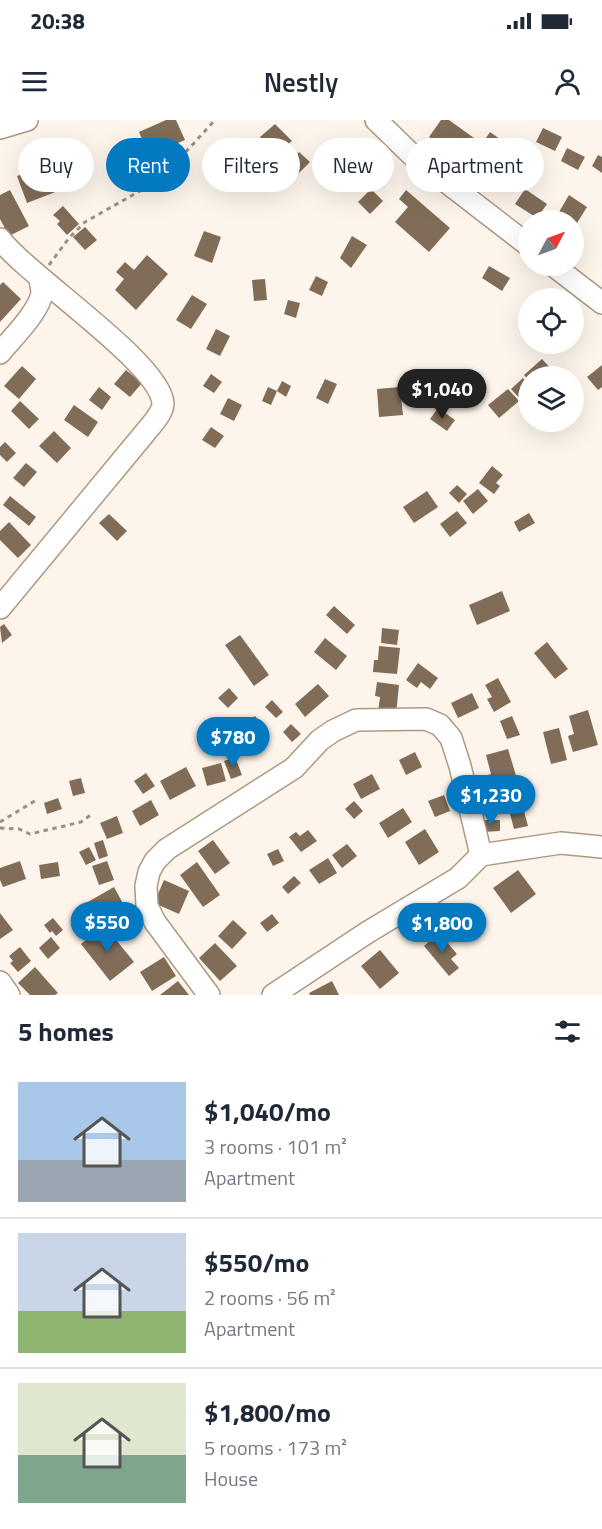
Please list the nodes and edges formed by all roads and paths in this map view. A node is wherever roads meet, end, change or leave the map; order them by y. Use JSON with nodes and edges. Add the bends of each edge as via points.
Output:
{"nodes":[{"id":1,"x":27,"y":120,"type":"edge"},
{"id":2,"x":215,"y":120,"type":"edge"},
{"id":3,"x":376,"y":120,"type":"edge"},
{"id":4,"x":0,"y":128,"type":"edge"},
{"id":5,"x":518,"y":237,"type":"edge"},
{"id":6,"x":0,"y":239,"type":"edge"},
{"id":7,"x":567,"y":276,"type":"edge"},
{"id":8,"x":39,"y":278,"type":"junction"},
{"id":9,"x":602,"y":303,"type":"edge"},
{"id":10,"x":0,"y":353,"type":"edge"},
{"id":11,"x":0,"y":608,"type":"edge"},
{"id":12,"x":38,"y":799,"type":"dead end"},
{"id":13,"x":92,"y":814,"type":"dead end"},
{"id":14,"x":0,"y":822,"type":"edge"},
{"id":15,"x":0,"y":828,"type":"edge"},
{"id":16,"x":602,"y":847,"type":"edge"},
{"id":17,"x":481,"y":855,"type":"junction"},
{"id":18,"x":0,"y":982,"type":"edge"},
{"id":19,"x":282,"y":993,"type":"edge"},
{"id":20,"x":9,"y":995,"type":"edge"},
{"id":21,"x":208,"y":995,"type":"edge"}],
"edges":[{"from":1,"to":4,"type":"street"},
{"from":2,"to":8,"type":"path","via":[[161,179],[85,222]]},
{"from":3,"to":5,"type":"street","via":[[414,157]]},
{"from":6,"to":8,"type":"street"},
{"from":7,"to":9,"type":"street"},
{"from":8,"to":10,"type":"street","via":[[39,300]]},
{"from":8,"to":11,"type":"street","via":[[112,337],[150,378],[163,405],[144,434]]},
{"from":12,"to":14,"type":"path"},
{"from":13,"to":15,"type":"path","via":[[81,822],[30,834]]},
{"from":16,"to":17,"type":"street","via":[[561,843]]},
{"from":17,"to":19,"type":"street","via":[[458,878],[368,932]]},
{"from":17,"to":21,"type":"street","via":[[457,755],[451,738],[440,725],[426,719],[356,720],[333,731],[294,768],[167,849],[148,872],[147,906]]},
{"from":18,"to":20,"type":"street"}]}
